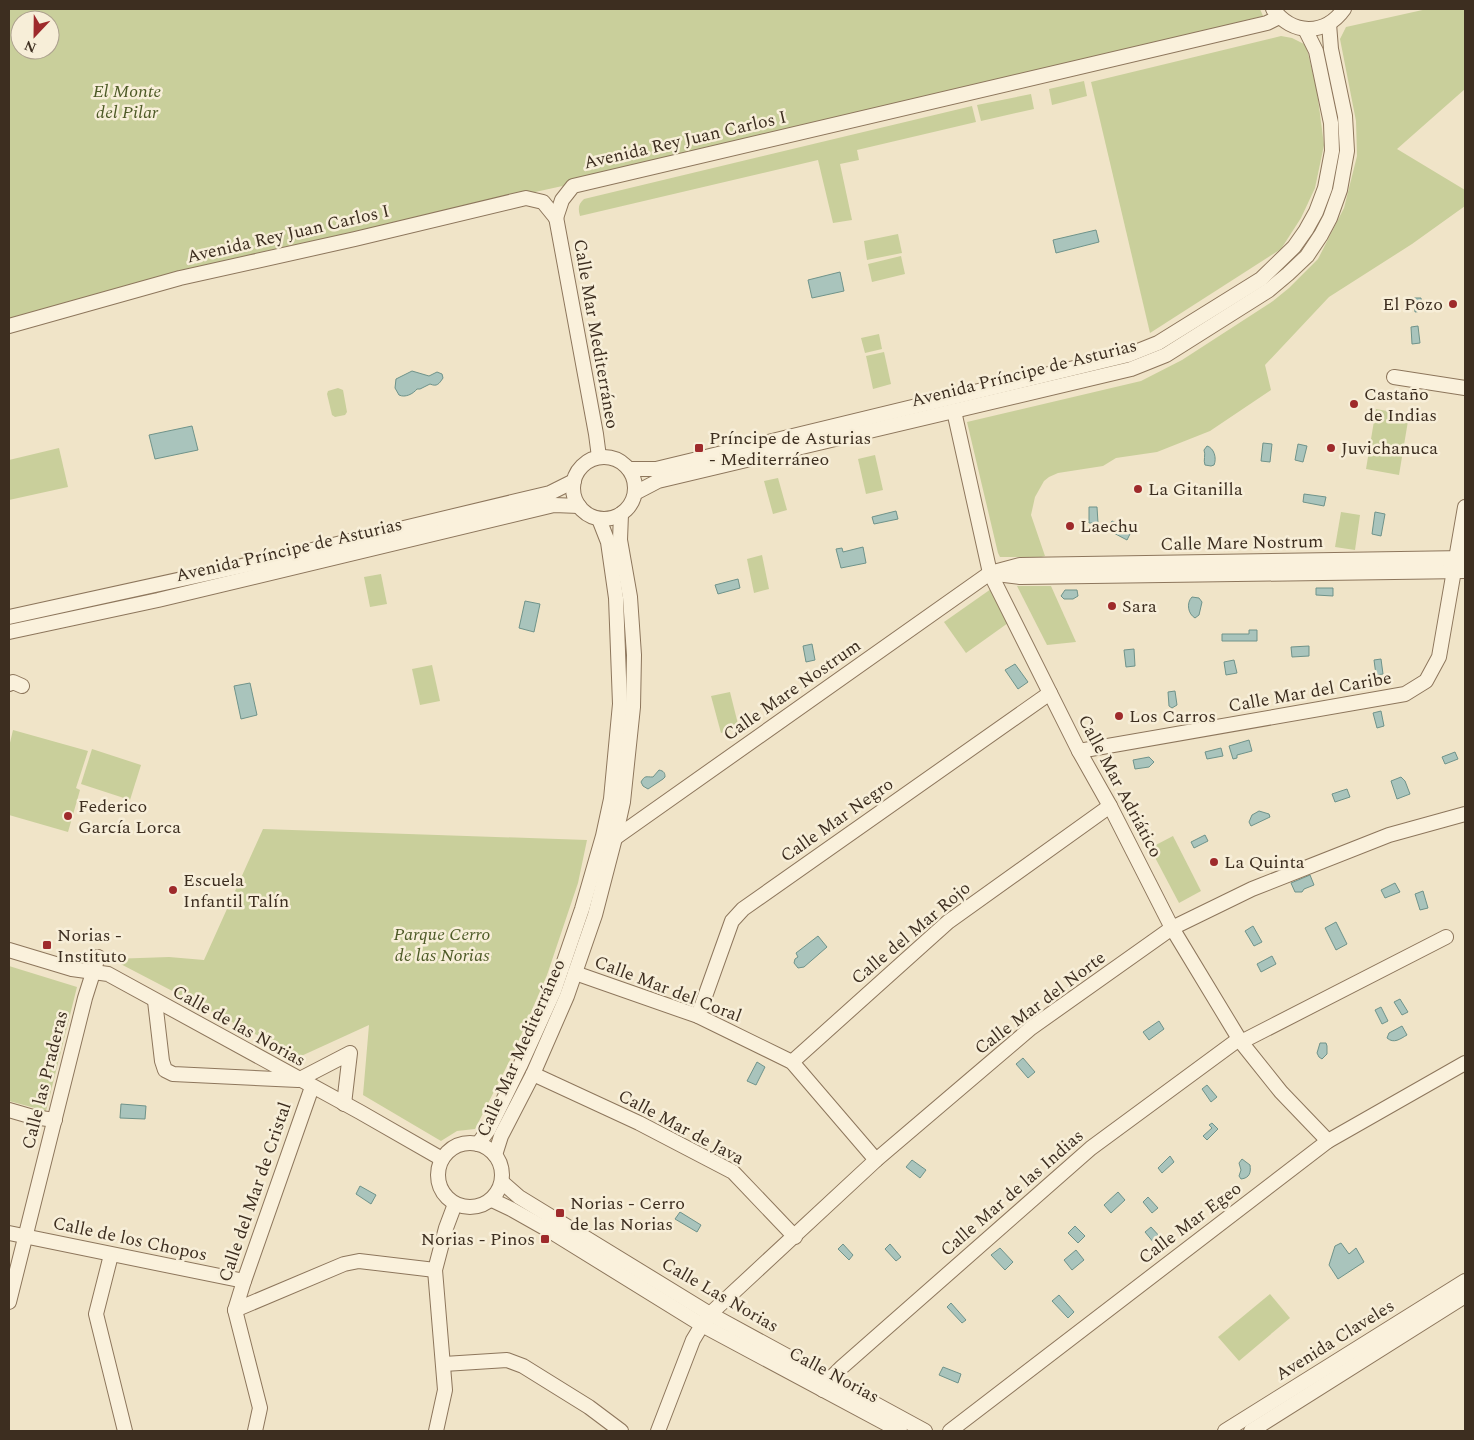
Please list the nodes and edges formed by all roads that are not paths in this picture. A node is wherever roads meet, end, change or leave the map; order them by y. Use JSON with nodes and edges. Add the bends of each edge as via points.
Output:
{"nodes":[{"id":1,"x":1344,"y":9,"type":"edge"},
{"id":2,"x":1276,"y":13,"type":"edge"},
{"id":3,"x":1329,"y":24,"type":"junction"},
{"id":4,"x":1305,"y":29,"type":"junction"},
{"id":5,"x":556,"y":218,"type":"junction"},
{"id":6,"x":9,"y":326,"type":"edge"},
{"id":7,"x":1394,"y":377,"type":"dead end"},
{"id":8,"x":1465,"y":388,"type":"edge"},
{"id":9,"x":954,"y":411,"type":"junction"},
{"id":10,"x":599,"y":457,"type":"junction"},
{"id":11,"x":629,"y":469,"type":"junction"},
{"id":12,"x":574,"y":481,"type":"junction"},
{"id":13,"x":635,"y":493,"type":"junction"},
{"id":14,"x":579,"y":506,"type":"junction"},
{"id":15,"x":1465,"y":507,"type":"edge"},
{"id":16,"x":621,"y":514,"type":"junction"},
{"id":17,"x":599,"y":519,"type":"junction"},
{"id":18,"x":1461,"y":564,"type":"edge"},
{"id":19,"x":990,"y":573,"type":"junction"},
{"id":20,"x":9,"y":617,"type":"edge"},
{"id":21,"x":9,"y":632,"type":"edge"},
{"id":22,"x":1050,"y":692,"type":"junction"},
{"id":23,"x":1079,"y":751,"type":"junction"},
{"id":24,"x":1110,"y":806,"type":"junction"},
{"id":25,"x":1465,"y":814,"type":"edge"},
{"id":26,"x":615,"y":838,"type":"junction"},
{"id":27,"x":1172,"y":928,"type":"junction"},
{"id":28,"x":1446,"y":937,"type":"dead end"},
{"id":29,"x":9,"y":950,"type":"edge"},
{"id":30,"x":98,"y":956,"type":"dead end"},
{"id":31,"x":93,"y":972,"type":"junction"},
{"id":32,"x":575,"y":973,"type":"junction"},
{"id":33,"x":155,"y":1000,"type":"junction"},
{"id":34,"x":698,"y":1016,"type":"junction"},
{"id":35,"x":1240,"y":1041,"type":"junction"},
{"id":36,"x":792,"y":1062,"type":"junction"},
{"id":37,"x":1465,"y":1063,"type":"edge"},
{"id":38,"x":533,"y":1074,"type":"junction"},
{"id":39,"x":298,"y":1080,"type":"junction"},
{"id":40,"x":312,"y":1087,"type":"junction"},
{"id":41,"x":344,"y":1104,"type":"junction"},
{"id":42,"x":9,"y":1110,"type":"edge"},
{"id":43,"x":55,"y":1120,"type":"junction"},
{"id":44,"x":1328,"y":1141,"type":"junction"},
{"id":45,"x":478,"y":1144,"type":"junction"},
{"id":46,"x":495,"y":1154,"type":"junction"},
{"id":47,"x":442,"y":1159,"type":"junction"},
{"id":48,"x":876,"y":1160,"type":"junction"},
{"id":49,"x":502,"y":1182,"type":"junction"},
{"id":50,"x":492,"y":1200,"type":"junction"},
{"id":51,"x":455,"y":1204,"type":"junction"},
{"id":52,"x":9,"y":1233,"type":"edge"},
{"id":53,"x":24,"y":1236,"type":"junction"},
{"id":54,"x":795,"y":1237,"type":"junction"},
{"id":55,"x":111,"y":1255,"type":"junction"},
{"id":56,"x":435,"y":1270,"type":"junction"},
{"id":57,"x":244,"y":1281,"type":"junction"},
{"id":58,"x":1465,"y":1281,"type":"edge"},
{"id":59,"x":1465,"y":1296,"type":"edge"},
{"id":60,"x":9,"y":1302,"type":"edge"},
{"id":61,"x":236,"y":1310,"type":"junction"},
{"id":62,"x":706,"y":1320,"type":"junction"},
{"id":63,"x":444,"y":1364,"type":"junction"},
{"id":64,"x":826,"y":1384,"type":"junction"},
{"id":65,"x":125,"y":1431,"type":"edge"},
{"id":66,"x":255,"y":1431,"type":"edge"},
{"id":67,"x":436,"y":1431,"type":"edge"},
{"id":68,"x":621,"y":1431,"type":"edge"},
{"id":69,"x":658,"y":1431,"type":"edge"},
{"id":70,"x":900,"y":1431,"type":"edge"},
{"id":71,"x":925,"y":1431,"type":"edge"},
{"id":72,"x":950,"y":1431,"type":"edge"},
{"id":73,"x":1225,"y":1431,"type":"edge"},
{"id":74,"x":1251,"y":1431,"type":"edge"}],
"edges":[{"from":1,"to":3,"type":"street"},
{"from":2,"to":4,"type":"street","via":[[1287,23]]},
{"from":2,"to":5,"type":"street","name":"Avenida Rey Juan Carlos I","via":[[1267,23],[573,186],[562,200]]},
{"from":3,"to":4,"type":"street"},
{"from":3,"to":9,"type":"street","name":"Avenida Príncipe de Asturias","via":[[1345,116],[1347,151],[1340,190],[1330,218],[1307,256],[1269,290],[1166,356],[1131,369]]},
{"from":4,"to":11,"type":"street","name":"Avenida Príncipe de Asturias","via":[[1316,51],[1322,78],[1330,116],[1332,151],[1325,188],[1306,230],[1294,247],[1260,279],[1158,343],[1128,355],[656,469]]},
{"from":5,"to":6,"type":"street","name":"Avenida Rey Juan Carlos I","via":[[543,202],[526,198],[180,278]]},
{"from":5,"to":10,"type":"street","name":"Calle Mar Mediterráneo"},
{"from":7,"to":8,"type":"street"},
{"from":9,"to":13,"type":"street","name":"Avenida Príncipe de Asturias","via":[[658,481]]},
{"from":9,"to":19,"type":"street","name":"Calle Mar Adriático"},
{"from":10,"to":11,"type":"street","via":[[615,459]]},
{"from":10,"to":12,"type":"street","via":[[583,465]]},
{"from":11,"to":13,"type":"street"},
{"from":12,"to":14,"type":"street","via":[[574,498]]},
{"from":12,"to":20,"type":"street","name":"Avenida Príncipe de Asturias","via":[[550,493],[287,556]]},
{"from":13,"to":16,"type":"street"},
{"from":14,"to":17,"type":"street"},
{"from":14,"to":21,"type":"street","name":"Avenida Príncipe de Asturias","via":[[554,505],[158,600]]},
{"from":15,"to":18,"type":"street","name":"Calle Mar del Caribe"},
{"from":16,"to":17,"type":"street"},
{"from":16,"to":26,"type":"street","name":"Calle Mar Mediterráneo","via":[[620,540],[630,597],[633,707],[623,802]]},
{"from":17,"to":45,"type":"street","name":"Calle Mar Mediterráneo","via":[[608,542],[617,617],[620,704],[611,799],[582,909],[554,990],[493,1122]]},
{"from":18,"to":19,"type":"street","name":"Calle Mare Nostrum","via":[[1020,577]]},
{"from":18,"to":23,"type":"street","name":"Calle Mar del Caribe","via":[[1439,656],[1426,681],[1405,694]]},
{"from":19,"to":22,"type":"street","name":"Calle Mar Adriático"},
{"from":19,"to":26,"type":"street","name":"Calle Mare Nostrum"},
{"from":22,"to":23,"type":"street","name":"Calle Mar Adriático"},
{"from":22,"to":34,"type":"street","name":"Calle Mar Negro","via":[[743,909],[732,921]]},
{"from":23,"to":24,"type":"street","name":"Calle Mar Adriático"},
{"from":24,"to":27,"type":"street","name":"Calle Mar Adriático"},
{"from":24,"to":36,"type":"street","name":"Calle del Mar Rojo","via":[[948,922]]},
{"from":25,"to":27,"type":"street","name":"Calle Mar del Norte","via":[[1371,842],[1252,889]]},
{"from":26,"to":32,"type":"street","name":"Calle Mar Mediterráneo","via":[[596,915]]},
{"from":27,"to":35,"type":"street","name":"Calle Mar Adriático"},
{"from":27,"to":48,"type":"street","name":"Calle Mar del Norte","via":[[1031,1028]]},
{"from":28,"to":35,"type":"street","name":"Calle Mar de las Indias"},
{"from":29,"to":31,"type":"street","name":"Calle de las Norias"},
{"from":30,"to":31,"type":"street","name":"Calle las Praderas"},
{"from":31,"to":33,"type":"street","name":"Calle de las Norias","via":[[108,974]]},
{"from":31,"to":43,"type":"street","name":"Calle las Praderas"},
{"from":32,"to":34,"type":"street","name":"Calle Mar del Coral"},
{"from":32,"to":38,"type":"street","name":"Calle Mar Mediterráneo"},
{"from":33,"to":39,"type":"street","name":"Calle de las Norias"},
{"from":33,"to":39,"type":"street","via":[[162,1061],[166,1070],[173,1074]]},
{"from":34,"to":36,"type":"street","name":"Calle Mar del Coral"},
{"from":35,"to":44,"type":"street","name":"Calle Mar Adriático","via":[[1281,1092]]},
{"from":35,"to":64,"type":"street","name":"Calle Mar de las Indias","via":[[1091,1148]]},
{"from":36,"to":48,"type":"street","name":"Calle Mar del Coral"},
{"from":37,"to":44,"type":"street","name":"Calle Mar Egeo"},
{"from":38,"to":46,"type":"street","name":"Calle Mar Mediterráneo"},
{"from":38,"to":54,"type":"street","name":"Calle Mar de Java","via":[[640,1123],[733,1172]]},
{"from":39,"to":40,"type":"street","name":"Calle de las Norias"},
{"from":39,"to":41,"type":"street","via":[[350,1052]]},
{"from":40,"to":41,"type":"street","name":"Calle de las Norias"},
{"from":40,"to":57,"type":"street","name":"Calle del Mar de Cristal"},
{"from":41,"to":47,"type":"street","name":"Calle de las Norias"},
{"from":42,"to":43,"type":"street"},
{"from":43,"to":53,"type":"street","name":"Calle las Praderas"},
{"from":44,"to":72,"type":"street","name":"Calle Mar Egeo"},
{"from":45,"to":46,"type":"street"},
{"from":45,"to":47,"type":"street","via":[[458,1146]]},
{"from":46,"to":49,"type":"street","via":[[503,1172]]},
{"from":47,"to":51,"type":"street","via":[[438,1179],[441,1189]]},
{"from":48,"to":54,"type":"street","name":"Calle Mar del Norte"},
{"from":49,"to":50,"type":"street"},
{"from":49,"to":62,"type":"street","name":"Calle Las Norias","via":[[519,1197]]},
{"from":50,"to":51,"type":"street","via":[[474,1208]]},
{"from":50,"to":62,"type":"street","name":"Calle Norias"},
{"from":51,"to":56,"type":"street"},
{"from":52,"to":53,"type":"street","name":"Calle de los Chopos"},
{"from":53,"to":55,"type":"street","name":"Calle de los Chopos"},
{"from":53,"to":60,"type":"street","name":"Calle las Praderas"},
{"from":54,"to":62,"type":"street","name":"Calle Mar del Norte"},
{"from":55,"to":57,"type":"street","name":"Calle de los Chopos"},
{"from":55,"to":65,"type":"street","via":[[96,1314]]},
{"from":56,"to":61,"type":"street","via":[[358,1261]]},
{"from":56,"to":63,"type":"street"},
{"from":57,"to":61,"type":"street","name":"Calle del Mar de Cristal"},
{"from":58,"to":73,"type":"street","name":"Avenida Claveles"},
{"from":59,"to":74,"type":"street"},
{"from":61,"to":66,"type":"street","via":[[260,1408]]},
{"from":62,"to":64,"type":"street","name":"Calle Norias"},
{"from":62,"to":69,"type":"street","name":"Calle Mar del Norte","via":[[693,1340]]},
{"from":63,"to":67,"type":"street","via":[[445,1390]]},
{"from":63,"to":68,"type":"street","via":[[507,1360],[523,1366]]},
{"from":64,"to":70,"type":"street","name":"Calle Norias"},
{"from":64,"to":71,"type":"street"}]}
